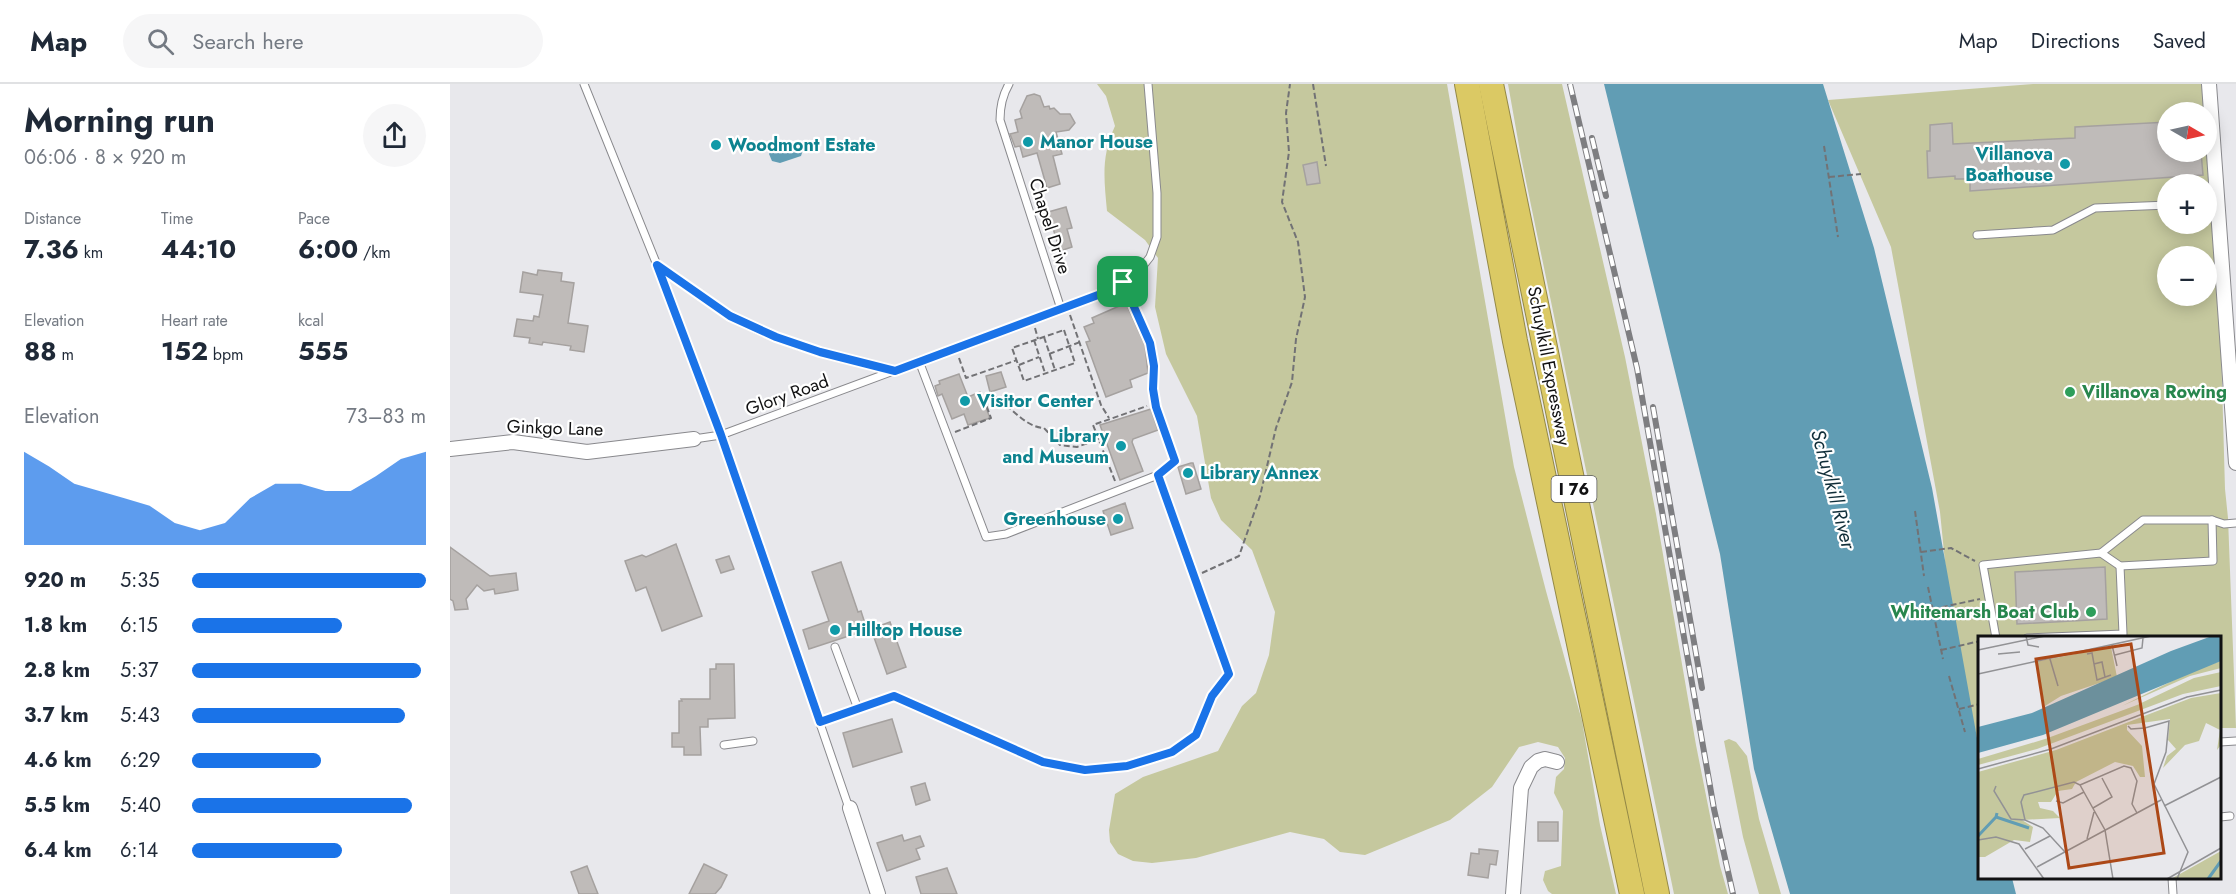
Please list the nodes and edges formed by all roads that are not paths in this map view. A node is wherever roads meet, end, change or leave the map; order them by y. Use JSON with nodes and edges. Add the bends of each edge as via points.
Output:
{"nodes":[{"id":1,"x":584,"y":84,"type":"edge"},
{"id":2,"x":1009,"y":84,"type":"edge"},
{"id":3,"x":1148,"y":84,"type":"edge"},
{"id":4,"x":1467,"y":84,"type":"edge"},
{"id":5,"x":1491,"y":84,"type":"edge"},
{"id":6,"x":2209,"y":84,"type":"edge"},
{"id":7,"x":2211,"y":174,"type":"edge"},
{"id":8,"x":2157,"y":205,"type":"edge"},
{"id":9,"x":2215,"y":234,"type":"edge"},
{"id":10,"x":1977,"y":235,"type":"dead end"},
{"id":11,"x":657,"y":265,"type":"junction"},
{"id":12,"x":1123,"y":282,"type":"junction"},
{"id":13,"x":1064,"y":308,"type":"junction"},
{"id":14,"x":919,"y":361,"type":"junction"},
{"id":15,"x":895,"y":371,"type":"junction"},
{"id":16,"x":721,"y":435,"type":"junction"},
{"id":17,"x":694,"y":439,"type":"joint"},
{"id":18,"x":450,"y":449,"type":"edge"},
{"id":19,"x":2236,"y":463,"type":"edge"},
{"id":20,"x":1158,"y":475,"type":"junction"},
{"id":21,"x":2212,"y":520,"type":"junction"},
{"id":22,"x":2236,"y":523,"type":"edge"},
{"id":23,"x":2101,"y":552,"type":"junction"},
{"id":24,"x":2120,"y":566,"type":"junction"},
{"id":25,"x":1996,"y":636,"type":"edge"},
{"id":26,"x":2075,"y":636,"type":"edge"},
{"id":27,"x":835,"y":647,"type":"dead end"},
{"id":28,"x":858,"y":709,"type":"junction"},
{"id":29,"x":820,"y":722,"type":"junction"},
{"id":30,"x":753,"y":741,"type":"dead end"},
{"id":31,"x":2236,"y":741,"type":"edge"},
{"id":32,"x":2221,"y":742,"type":"edge"},
{"id":33,"x":724,"y":745,"type":"dead end"},
{"id":34,"x":1557,"y":762,"type":"dead end"},
{"id":35,"x":849,"y":808,"type":"joint"},
{"id":36,"x":2230,"y":816,"type":"dead end"},
{"id":37,"x":2221,"y":817,"type":"edge"},
{"id":38,"x":2172,"y":879,"type":"edge"},
{"id":39,"x":878,"y":894,"type":"edge"},
{"id":40,"x":1513,"y":894,"type":"edge"},
{"id":41,"x":1632,"y":894,"type":"edge"},
{"id":42,"x":1657,"y":894,"type":"edge"},
{"id":43,"x":2173,"y":894,"type":"edge"}],
"edges":[{"from":1,"to":11,"type":"lane"},
{"from":2,"to":13,"type":"lane","name":"Chapel Drive","via":[[1001,100],[1000,120]]},
{"from":3,"to":12,"type":"lane","name":"Glory Road","via":[[1157,237],[1150,257]]},
{"from":4,"to":41,"type":"highway","name":"Schuylkill Expressway","number":"I 76","via":[[1515,341]]},
{"from":5,"to":42,"type":"highway","name":"Schuylkill Expressway","number":"I 76"},
{"from":6,"to":7,"type":"street"},
{"from":8,"to":10,"type":"lane","via":[[2095,208],[2053,230]]},
{"from":9,"to":19,"type":"street"},
{"from":11,"to":15,"type":"lane","via":[[730,316],[776,337]]},
{"from":11,"to":16,"type":"lane"},
{"from":12,"to":13,"type":"lane","name":"Glory Road"},
{"from":12,"to":20,"type":"lane","via":[[1150,343],[1155,403],[1175,461]]},
{"from":13,"to":14,"type":"lane","name":"Glory Road"},
{"from":14,"to":15,"type":"lane","name":"Glory Road"},
{"from":14,"to":20,"type":"lane","via":[[986,537],[1006,534]]},
{"from":15,"to":16,"type":"lane","name":"Glory Road"},
{"from":16,"to":17,"type":"lane","name":"Glory Road"},
{"from":16,"to":29,"type":"lane"},
{"from":17,"to":18,"type":"street","name":"Ginkgo Lane","via":[[587,452],[513,442]]},
{"from":20,"to":28,"type":"lane","via":[[1229,674],[1212,696],[1196,735],[1172,752],[1127,766],[1085,770],[1043,762],[894,696]]},
{"from":21,"to":22,"type":"lane"},
{"from":21,"to":23,"type":"lane","via":[[2143,520]]},
{"from":21,"to":24,"type":"lane","via":[[2213,561]]},
{"from":23,"to":24,"type":"lane"},
{"from":23,"to":25,"type":"lane","via":[[1983,565]]},
{"from":24,"to":26,"type":"lane","via":[[2123,634]]},
{"from":27,"to":28,"type":"lane"},
{"from":28,"to":29,"type":"lane"},
{"from":29,"to":35,"type":"lane"},
{"from":30,"to":33,"type":"lane"},
{"from":31,"to":32,"type":"lane"},
{"from":34,"to":40,"type":"street","via":[[1545,759],[1531,766],[1521,788]]},
{"from":35,"to":39,"type":"street"},
{"from":36,"to":37,"type":"lane"},
{"from":38,"to":43,"type":"lane"}]}
